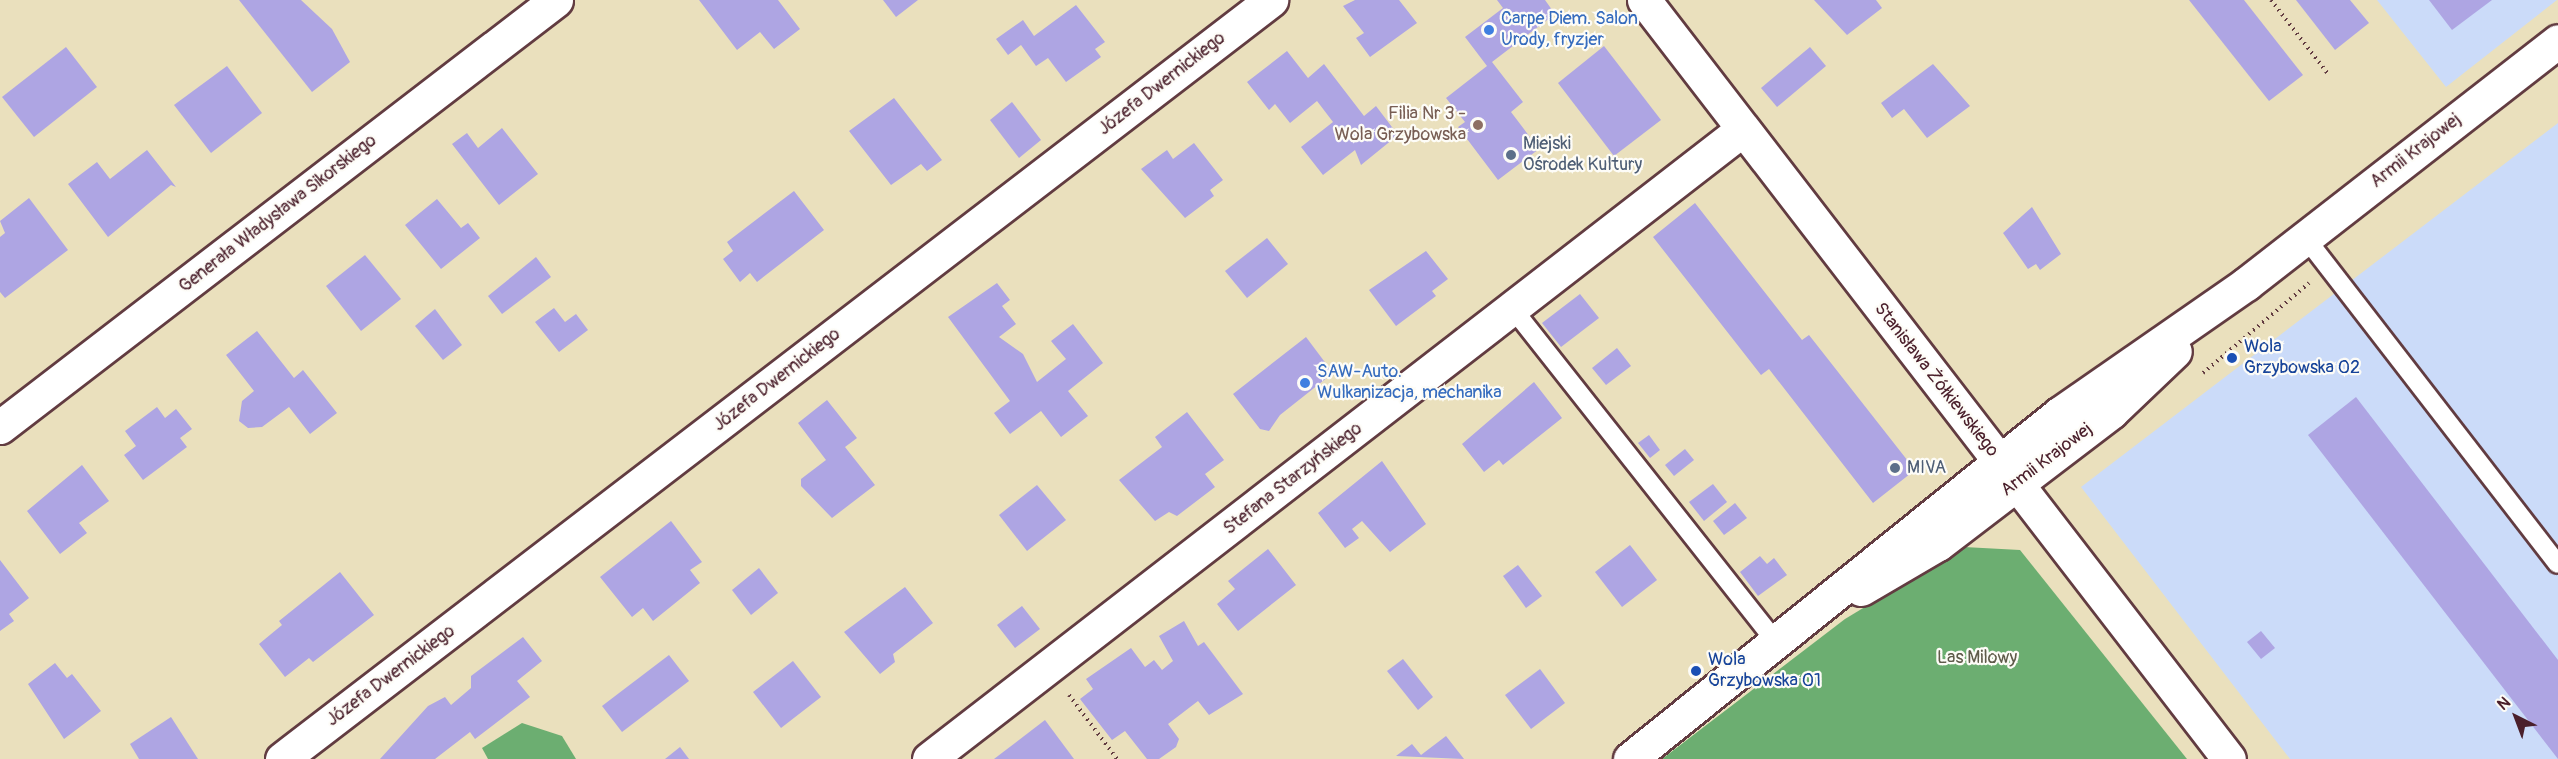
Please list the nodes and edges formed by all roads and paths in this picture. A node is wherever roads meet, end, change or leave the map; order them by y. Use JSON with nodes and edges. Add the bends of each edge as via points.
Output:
{"nodes":[{"id":1,"x":556,"y":0,"type":"edge"},
{"id":2,"x":1271,"y":0,"type":"edge"},
{"id":3,"x":1644,"y":0,"type":"edge"},
{"id":4,"x":2271,"y":0,"type":"edge"},
{"id":5,"x":2558,"y":41,"type":"edge"},
{"id":6,"x":2329,"y":75,"type":"dead end"},
{"id":7,"x":1742,"y":130,"type":"junction"},
{"id":8,"x":2305,"y":237,"type":"junction"},
{"id":9,"x":1513,"y":309,"type":"junction"},
{"id":10,"x":0,"y":427,"type":"edge"},
{"id":11,"x":2008,"y":472,"type":"junction"},
{"id":12,"x":2558,"y":564,"type":"edge"},
{"id":13,"x":1778,"y":644,"type":"junction"},
{"id":14,"x":1048,"y":668,"type":"junction"},
{"id":15,"x":282,"y":759,"type":"edge"},
{"id":16,"x":929,"y":759,"type":"edge"},
{"id":17,"x":1117,"y":759,"type":"edge"},
{"id":18,"x":1630,"y":759,"type":"edge"},
{"id":19,"x":2229,"y":759,"type":"edge"}],
"edges":[{"from":1,"to":10,"type":"street","name":"Generała Władysława Sikorskiego"},
{"from":2,"to":15,"type":"street","name":"Józefa Dwernickiego"},
{"from":3,"to":7,"type":"street","name":"Stanisława Żółkiewskiego"},
{"from":4,"to":6,"type":"path"},
{"from":5,"to":8,"type":"street","name":"Armii Krajowej"},
{"from":7,"to":9,"type":"street","name":"Stefana Starzyńskiego"},
{"from":7,"to":11,"type":"street","name":"Stanisława Żółkiewskiego"},
{"from":8,"to":11,"type":"street","name":"Armii Krajowej","via":[[2246,284],[2092,389]]},
{"from":8,"to":12,"type":"lane"},
{"from":9,"to":13,"type":"lane"},
{"from":9,"to":14,"type":"street","name":"Stefana Starzyńskiego"},
{"from":11,"to":13,"type":"street","name":"Armii Krajowej","via":[[1913,562],[1826,607]]},
{"from":11,"to":19,"type":"street","name":"Stanisława Żółkiewskiego"},
{"from":13,"to":18,"type":"street","name":"Armii Krajowej"},
{"from":14,"to":16,"type":"street","name":"Stefana Starzyńskiego"},
{"from":14,"to":17,"type":"path"}]}
